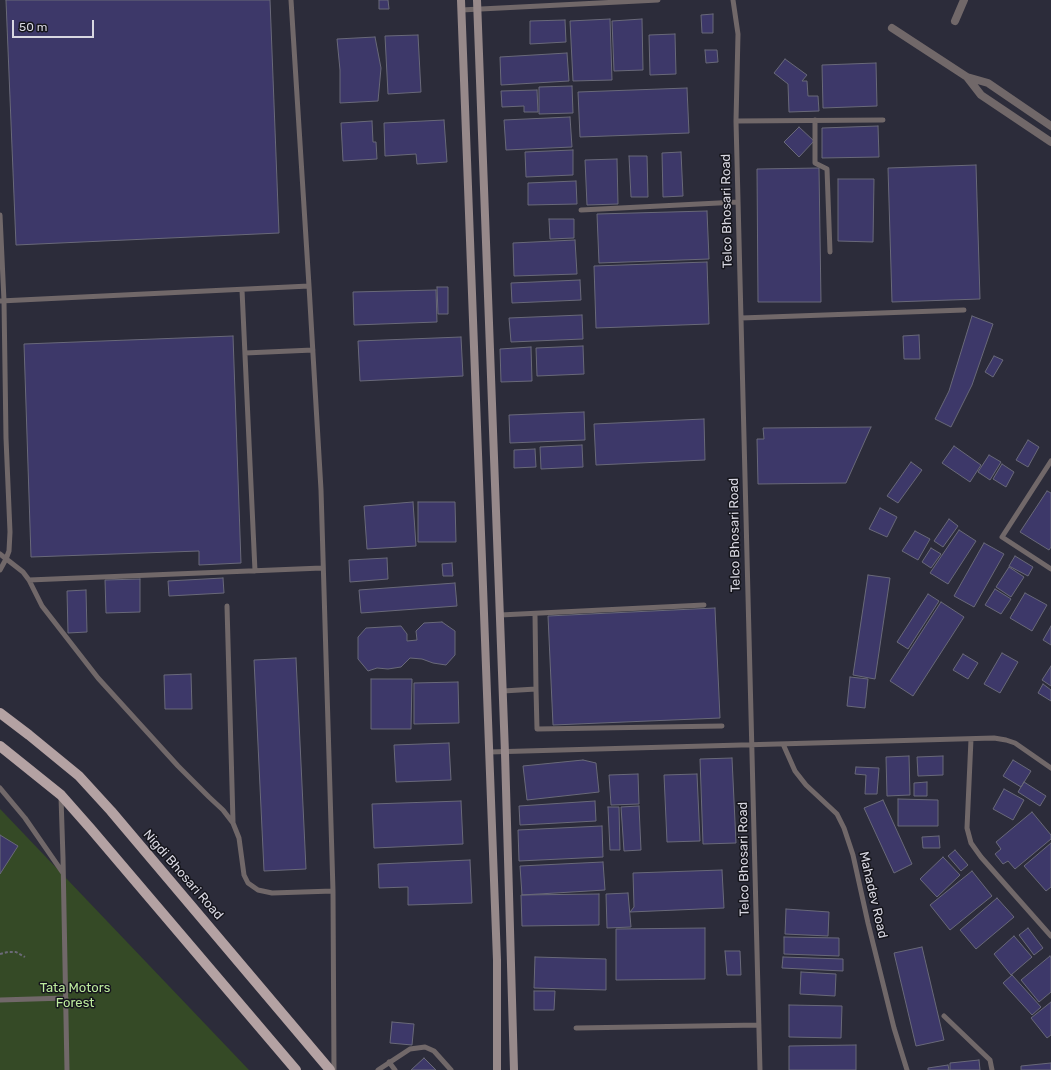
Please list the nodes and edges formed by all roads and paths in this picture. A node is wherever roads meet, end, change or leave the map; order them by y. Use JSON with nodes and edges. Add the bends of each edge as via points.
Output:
{"nodes":[{"id":1,"x":291,"y":0,"type":"edge"},
{"id":2,"x":461,"y":0,"type":"edge"},
{"id":3,"x":477,"y":0,"type":"edge"},
{"id":4,"x":658,"y":0,"type":"edge"},
{"id":5,"x":733,"y":0,"type":"edge"},
{"id":6,"x":964,"y":0,"type":"edge"},
{"id":7,"x":478,"y":9,"type":"junction"},
{"id":8,"x":461,"y":10,"type":"junction"},
{"id":9,"x":955,"y":21,"type":"dead end"},
{"id":10,"x":892,"y":28,"type":"dead end"},
{"id":11,"x":967,"y":77,"type":"junction"},
{"id":12,"x":815,"y":120,"type":"junction"},
{"id":13,"x":883,"y":120,"type":"dead end"},
{"id":14,"x":736,"y":121,"type":"junction"},
{"id":15,"x":1051,"y":126,"type":"edge"},
{"id":16,"x":1051,"y":142,"type":"edge"},
{"id":17,"x":738,"y":202,"type":"junction"},
{"id":18,"x":581,"y":210,"type":"dead end"},
{"id":19,"x":0,"y":214,"type":"edge"},
{"id":20,"x":830,"y":252,"type":"dead end"},
{"id":21,"x":309,"y":286,"type":"junction"},
{"id":22,"x":242,"y":290,"type":"junction"},
{"id":23,"x":2,"y":301,"type":"edge"},
{"id":24,"x":964,"y":310,"type":"dead end"},
{"id":25,"x":741,"y":318,"type":"junction"},
{"id":26,"x":2,"y":333,"type":"edge"},
{"id":27,"x":313,"y":350,"type":"junction"},
{"id":28,"x":245,"y":353,"type":"junction"},
{"id":29,"x":1051,"y":461,"type":"edge"},
{"id":30,"x":0,"y":554,"type":"edge"},
{"id":31,"x":6,"y":559,"type":"junction"},
{"id":32,"x":322,"y":568,"type":"junction"},
{"id":33,"x":1051,"y":569,"type":"edge"},
{"id":34,"x":0,"y":570,"type":"edge"},
{"id":35,"x":256,"y":571,"type":"junction"},
{"id":36,"x":29,"y":580,"type":"junction"},
{"id":37,"x":704,"y":605,"type":"dead end"},
{"id":38,"x":227,"y":606,"type":"dead end"},
{"id":39,"x":534,"y":614,"type":"junction"},
{"id":40,"x":500,"y":615,"type":"junction"},
{"id":41,"x":536,"y":689,"type":"junction"},
{"id":42,"x":503,"y":691,"type":"junction"},
{"id":43,"x":0,"y":713,"type":"edge"},
{"id":44,"x":722,"y":726,"type":"dead end"},
{"id":45,"x":971,"y":739,"type":"junction"},
{"id":46,"x":782,"y":744,"type":"junction"},
{"id":47,"x":752,"y":745,"type":"junction"},
{"id":48,"x":0,"y":746,"type":"edge"},
{"id":49,"x":489,"y":752,"type":"junction"},
{"id":50,"x":505,"y":753,"type":"junction"},
{"id":51,"x":1051,"y":768,"type":"edge"},
{"id":52,"x":0,"y":788,"type":"edge"},
{"id":53,"x":61,"y":795,"type":"junction"},
{"id":54,"x":233,"y":823,"type":"junction"},
{"id":55,"x":64,"y":874,"type":"junction"},
{"id":56,"x":333,"y":891,"type":"junction"},
{"id":57,"x":1051,"y":936,"type":"edge"},
{"id":58,"x":0,"y":954,"type":"edge"},
{"id":59,"x":25,"y":956,"type":"dead end"},
{"id":60,"x":66,"y":998,"type":"junction"},
{"id":61,"x":0,"y":1000,"type":"edge"},
{"id":62,"x":944,"y":1016,"type":"dead end"},
{"id":63,"x":759,"y":1025,"type":"junction"},
{"id":64,"x":576,"y":1028,"type":"dead end"},
{"id":65,"x":389,"y":1062,"type":"junction"},
{"id":66,"x":67,"y":1070,"type":"edge"},
{"id":67,"x":296,"y":1070,"type":"edge"},
{"id":68,"x":330,"y":1070,"type":"edge"},
{"id":69,"x":334,"y":1070,"type":"edge"},
{"id":70,"x":378,"y":1070,"type":"edge"},
{"id":71,"x":395,"y":1070,"type":"edge"},
{"id":72,"x":451,"y":1070,"type":"edge"},
{"id":73,"x":497,"y":1070,"type":"edge"},
{"id":74,"x":514,"y":1070,"type":"edge"},
{"id":75,"x":760,"y":1070,"type":"edge"},
{"id":76,"x":907,"y":1070,"type":"edge"},
{"id":77,"x":992,"y":1070,"type":"edge"}],
"edges":[{"from":1,"to":21,"type":"lane"},
{"from":2,"to":8,"type":"street"},
{"from":3,"to":7,"type":"street"},
{"from":4,"to":7,"type":"lane"},
{"from":5,"to":14,"type":"lane","name":"Telco Bhosari Road","via":[[738,34]]},
{"from":6,"to":9,"type":"street"},
{"from":7,"to":8,"type":"lane"},
{"from":7,"to":40,"type":"street"},
{"from":8,"to":49,"type":"street"},
{"from":10,"to":11,"type":"street"},
{"from":11,"to":15,"type":"street","via":[[988,84]]},
{"from":11,"to":16,"type":"street","via":[[981,94]]},
{"from":12,"to":13,"type":"lane"},
{"from":12,"to":14,"type":"lane"},
{"from":12,"to":20,"type":"lane","via":[[815,163],[827,169]]},
{"from":14,"to":17,"type":"lane","name":"Telco Bhosari Road"},
{"from":17,"to":18,"type":"lane"},
{"from":17,"to":25,"type":"lane","name":"Telco Bhosari Road"},
{"from":19,"to":23,"type":"lane"},
{"from":21,"to":22,"type":"lane"},
{"from":21,"to":27,"type":"lane"},
{"from":22,"to":23,"type":"lane"},
{"from":22,"to":28,"type":"lane"},
{"from":23,"to":26,"type":"lane"},
{"from":24,"to":25,"type":"lane"},
{"from":25,"to":47,"type":"lane","name":"Telco Bhosari Road"},
{"from":26,"to":31,"type":"lane","via":[[10,532]]},
{"from":27,"to":28,"type":"lane"},
{"from":27,"to":32,"type":"lane","via":[[321,490]]},
{"from":28,"to":35,"type":"lane"},
{"from":29,"to":33,"type":"lane","via":[[1002,537]]},
{"from":30,"to":31,"type":"lane"},
{"from":31,"to":34,"type":"lane"},
{"from":31,"to":36,"type":"lane"},
{"from":32,"to":35,"type":"lane"},
{"from":32,"to":56,"type":"lane"},
{"from":35,"to":36,"type":"lane"},
{"from":36,"to":54,"type":"lane","via":[[42,606],[98,678]]},
{"from":37,"to":39,"type":"lane"},
{"from":38,"to":54,"type":"lane"},
{"from":39,"to":40,"type":"lane"},
{"from":39,"to":41,"type":"lane"},
{"from":40,"to":42,"type":"street"},
{"from":41,"to":42,"type":"lane"},
{"from":41,"to":44,"type":"lane","via":[[537,729]]},
{"from":42,"to":50,"type":"street"},
{"from":43,"to":68,"type":"main road","name":"Nigdi Bhosari Road","via":[[79,776]]},
{"from":45,"to":46,"type":"lane"},
{"from":45,"to":51,"type":"lane","via":[[994,738],[1015,743]]},
{"from":45,"to":57,"type":"lane","via":[[967,828],[971,843]]},
{"from":46,"to":47,"type":"lane"},
{"from":46,"to":76,"type":"lane","name":"Mahadev Road","via":[[799,776],[837,814],[844,828]]},
{"from":47,"to":50,"type":"lane"},
{"from":47,"to":63,"type":"lane","name":"Telco Bhosari Road"},
{"from":48,"to":53,"type":"main road"},
{"from":49,"to":50,"type":"lane"},
{"from":49,"to":73,"type":"street","via":[[497,960]]},
{"from":50,"to":74,"type":"street"},
{"from":52,"to":55,"type":"lane","via":[[25,818]]},
{"from":53,"to":55,"type":"lane"},
{"from":53,"to":67,"type":"main road"},
{"from":54,"to":56,"type":"lane","via":[[239,838],[244,875],[248,883],[258,890],[272,893]]},
{"from":55,"to":60,"type":"lane"},
{"from":56,"to":69,"type":"lane"},
{"from":58,"to":59,"type":"path","via":[[12,952]]},
{"from":60,"to":61,"type":"lane"},
{"from":60,"to":66,"type":"lane"},
{"from":62,"to":77,"type":"lane","via":[[990,1060]]},
{"from":63,"to":64,"type":"lane"},
{"from":63,"to":75,"type":"lane","name":"Telco Bhosari Road"},
{"from":65,"to":70,"type":"lane"},
{"from":65,"to":71,"type":"lane"},
{"from":65,"to":72,"type":"lane","via":[[410,1049],[425,1047],[434,1051]]}]}
